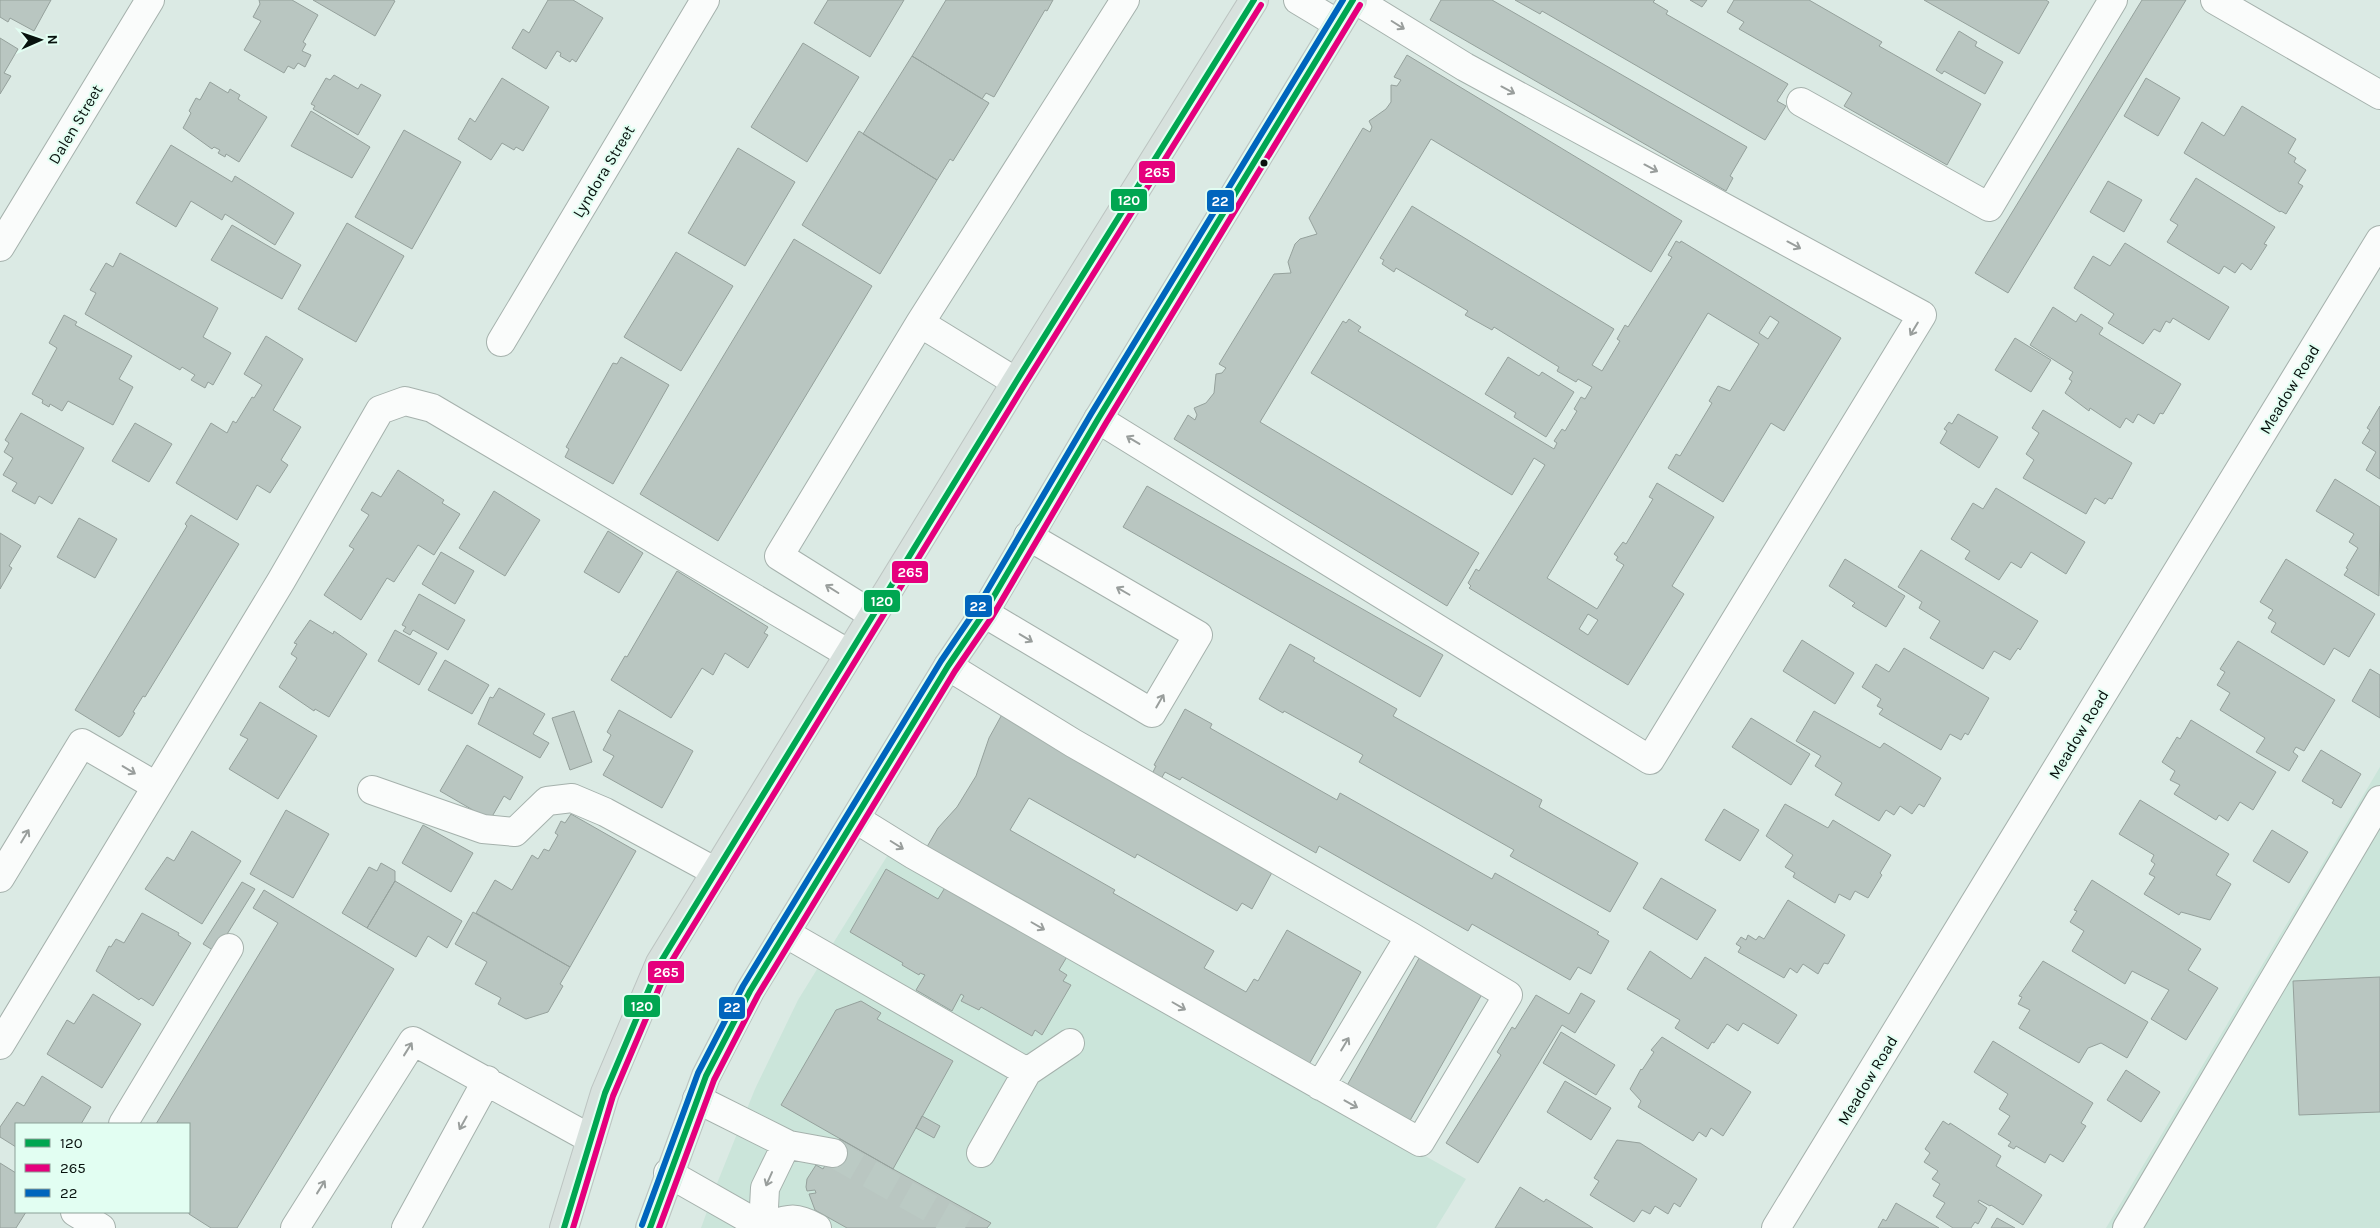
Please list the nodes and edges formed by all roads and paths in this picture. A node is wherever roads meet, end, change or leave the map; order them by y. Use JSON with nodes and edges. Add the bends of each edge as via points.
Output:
{"nodes":[{"id":1,"x":150,"y":0,"type":"edge"},
{"id":2,"x":705,"y":0,"type":"edge"},
{"id":3,"x":1125,"y":0,"type":"edge"},
{"id":4,"x":1254,"y":0,"type":"edge"},
{"id":5,"x":1298,"y":0,"type":"edge"},
{"id":6,"x":1355,"y":0,"type":"edge"},
{"id":7,"x":2113,"y":0,"type":"edge"},
{"id":8,"x":2215,"y":0,"type":"edge"},
{"id":9,"x":1338,"y":24,"type":"junction"},
{"id":10,"x":2380,"y":95,"type":"edge"},
{"id":11,"x":1801,"y":102,"type":"dead end"},
{"id":12,"x":2380,"y":240,"type":"edge"},
{"id":13,"x":0,"y":247,"type":"edge"},
{"id":14,"x":920,"y":323,"type":"junction"},
{"id":15,"x":500,"y":342,"type":"dead end"},
{"id":16,"x":1016,"y":382,"type":"junction"},
{"id":17,"x":1098,"y":419,"type":"junction"},
{"id":18,"x":1028,"y":536,"type":"junction"},
{"id":19,"x":984,"y":613,"type":"junction"},
{"id":20,"x":874,"y":615,"type":"junction"},
{"id":21,"x":849,"y":654,"type":"junction"},
{"id":22,"x":948,"y":666,"type":"junction"},
{"id":23,"x":156,"y":786,"type":"junction"},
{"id":24,"x":372,"y":790,"type":"dead end"},
{"id":25,"x":2380,"y":800,"type":"edge"},
{"id":26,"x":856,"y":819,"type":"junction"},
{"id":27,"x":716,"y":872,"type":"junction"},
{"id":28,"x":0,"y":878,"type":"edge"},
{"id":29,"x":785,"y":933,"type":"junction"},
{"id":30,"x":1410,"y":936,"type":"junction"},
{"id":31,"x":229,"y":948,"type":"dead end"},
{"id":32,"x":2,"y":1036,"type":"edge"},
{"id":33,"x":1070,"y":1043,"type":"dead end"},
{"id":34,"x":1027,"y":1072,"type":"junction"},
{"id":35,"x":487,"y":1080,"type":"junction"},
{"id":36,"x":1320,"y":1086,"type":"junction"},
{"id":37,"x":697,"y":1099,"type":"junction"},
{"id":38,"x":124,"y":1123,"type":"edge"},
{"id":39,"x":591,"y":1139,"type":"junction"},
{"id":40,"x":789,"y":1145,"type":"junction"},
{"id":41,"x":833,"y":1153,"type":"tunnel mouth"},
{"id":42,"x":981,"y":1153,"type":"dead end"},
{"id":43,"x":668,"y":1173,"type":"junction"},
{"id":44,"x":69,"y":1213,"type":"edge"},
{"id":45,"x":77,"y":1213,"type":"edge"},
{"id":46,"x":764,"y":1227,"type":"edge"},
{"id":47,"x":61,"y":1228,"type":"edge"},
{"id":48,"x":101,"y":1228,"type":"edge"},
{"id":49,"x":295,"y":1228,"type":"edge"},
{"id":50,"x":406,"y":1228,"type":"edge"},
{"id":51,"x":564,"y":1228,"type":"edge"},
{"id":52,"x":650,"y":1228,"type":"edge"},
{"id":53,"x":817,"y":1228,"type":"edge"},
{"id":54,"x":1776,"y":1228,"type":"edge"},
{"id":55,"x":2127,"y":1228,"type":"edge"}],
"edges":[{"from":1,"to":13,"type":"street","name":"Dalen Street"},
{"from":2,"to":15,"type":"street","name":"Lyndora Street"},
{"from":3,"to":14,"type":"street"},
{"from":4,"to":16,"type":"main road"},
{"from":5,"to":9,"type":"street"},
{"from":6,"to":9,"type":"main road"},
{"from":6,"to":17,"type":"street","one_way":true,"via":[[1465,67],[1922,315],[1650,760]]},
{"from":7,"to":11,"type":"street","via":[[1989,207]]},
{"from":8,"to":10,"type":"street"},
{"from":9,"to":17,"type":"main road"},
{"from":12,"to":54,"type":"street","name":"Meadow Road"},
{"from":14,"to":16,"type":"street"},
{"from":20,"to":14,"type":"street","one_way":true,"via":[[779,556]]},
{"from":16,"to":20,"type":"main road"},
{"from":17,"to":18,"type":"main road"},
{"from":18,"to":19,"type":"main road"},
{"from":19,"to":18,"type":"street","one_way":true,"via":[[1152,714],[1194,643],[1198,635]]},
{"from":19,"to":22,"type":"main road"},
{"from":20,"to":21,"type":"main road"},
{"from":21,"to":23,"type":"street","via":[[432,408],[405,401],[380,410]]},
{"from":21,"to":27,"type":"main road"},
{"from":22,"to":26,"type":"main road"},
{"from":22,"to":30,"type":"street","via":[[1073,742]]},
{"from":28,"to":23,"type":"street","one_way":true,"via":[[82,743]]},
{"from":23,"to":32,"type":"street"},
{"from":24,"to":27,"type":"street","via":[[483,828],[515,832],[547,800],[572,798],[605,812]]},
{"from":25,"to":55,"type":"street"},
{"from":26,"to":29,"type":"main road"},
{"from":26,"to":36,"type":"street","one_way":true},
{"from":27,"to":39,"type":"main road","via":[[660,963],[604,1093]]},
{"from":29,"to":34,"type":"street"},
{"from":29,"to":37,"type":"main road","via":[[742,1008]]},
{"from":36,"to":30,"type":"street","one_way":true},
{"from":36,"to":30,"type":"street","one_way":true,"via":[[1420,1142],[1508,995]]},
{"from":31,"to":38,"type":"street"},
{"from":33,"to":34,"type":"street"},
{"from":34,"to":42,"type":"street"},
{"from":35,"to":39,"type":"street"},
{"from":49,"to":35,"type":"street","one_way":true,"via":[[413,1041]]},
{"from":35,"to":50,"type":"street","one_way":true},
{"from":37,"to":40,"type":"street"},
{"from":37,"to":43,"type":"main road"},
{"from":39,"to":51,"type":"main road"},
{"from":40,"to":41,"type":"street"},
{"from":40,"to":46,"type":"street","one_way":true,"via":[[765,1188]]},
{"from":43,"to":46,"type":"street"},
{"from":43,"to":52,"type":"main road"},
{"from":44,"to":47,"type":"street"},
{"from":45,"to":48,"type":"street"},
{"from":46,"to":53,"type":"street","via":[[793,1218]]}]}
